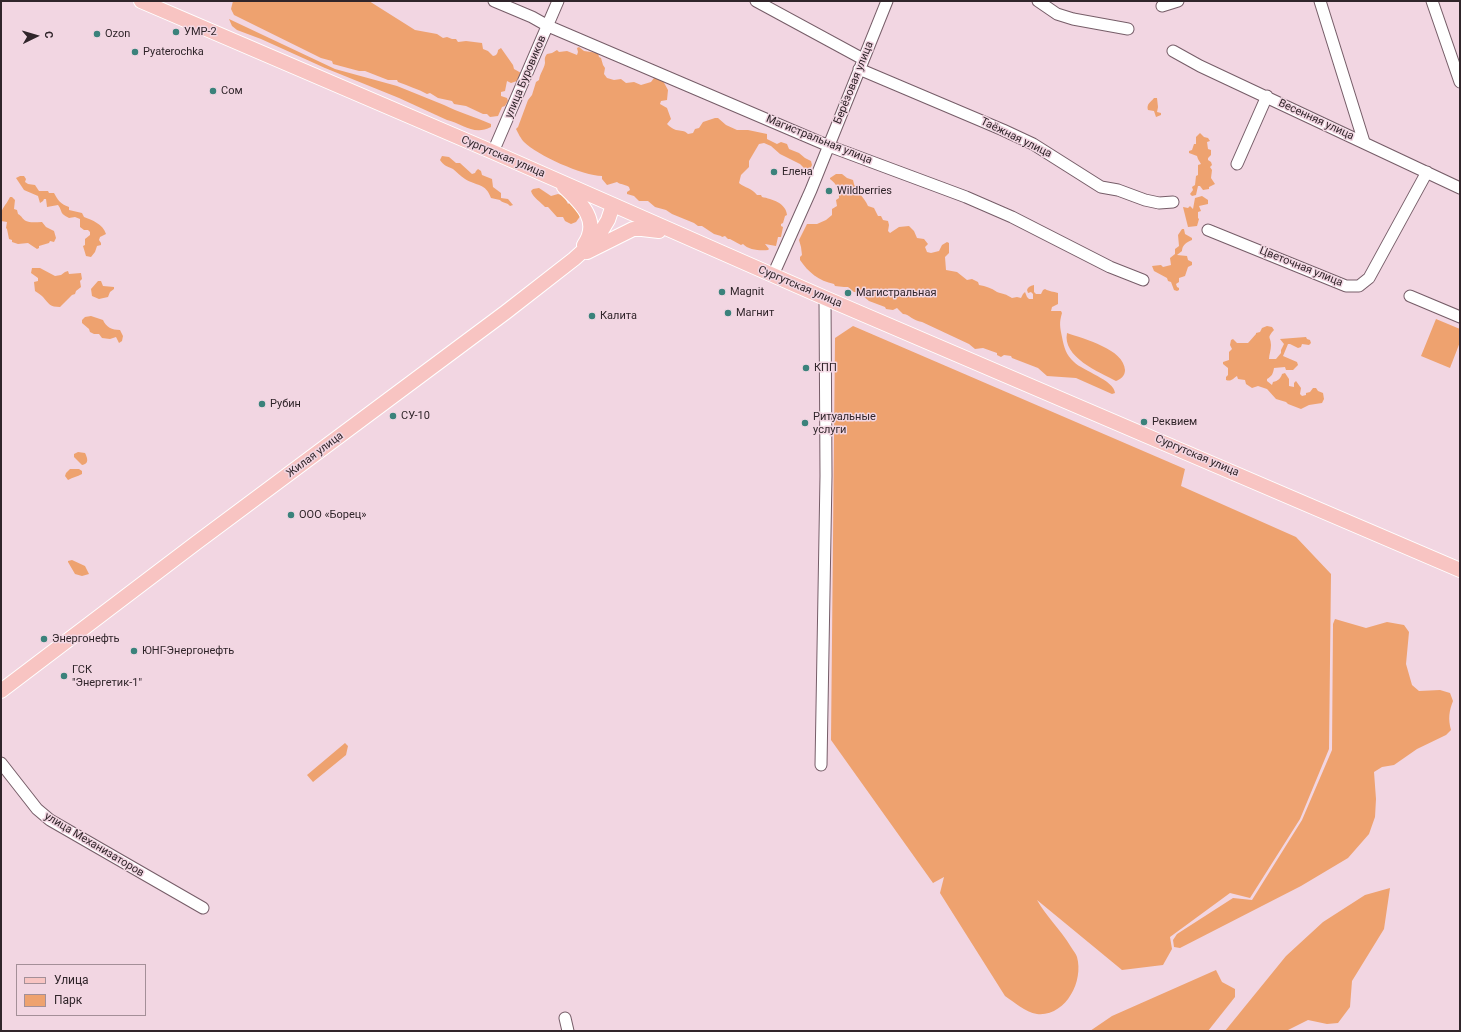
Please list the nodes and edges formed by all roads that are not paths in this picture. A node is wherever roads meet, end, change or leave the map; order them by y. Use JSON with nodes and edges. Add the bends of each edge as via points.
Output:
{"nodes":[{"id":1,"x":141,"y":1,"type":"edge"},
{"id":2,"x":494,"y":1,"type":"edge"},
{"id":3,"x":558,"y":1,"type":"edge"},
{"id":4,"x":756,"y":1,"type":"edge"},
{"id":5,"x":887,"y":1,"type":"edge"},
{"id":6,"x":1038,"y":1,"type":"edge"},
{"id":7,"x":1178,"y":1,"type":"edge"},
{"id":8,"x":1320,"y":1,"type":"edge"},
{"id":9,"x":1432,"y":1,"type":"edge"},
{"id":10,"x":1162,"y":6,"type":"dead end"},
{"id":11,"x":548,"y":26,"type":"junction"},
{"id":12,"x":1128,"y":29,"type":"dead end"},
{"id":13,"x":1173,"y":52,"type":"dead end"},
{"id":14,"x":861,"y":64,"type":"junction"},
{"id":15,"x":1460,"y":82,"type":"edge"},
{"id":16,"x":1267,"y":96,"type":"junction"},
{"id":17,"x":1364,"y":142,"type":"junction"},
{"id":18,"x":829,"y":146,"type":"junction"},
{"id":19,"x":493,"y":152,"type":"junction"},
{"id":20,"x":1237,"y":164,"type":"dead end"},
{"id":21,"x":1427,"y":172,"type":"junction"},
{"id":22,"x":557,"y":180,"type":"junction"},
{"id":23,"x":1460,"y":188,"type":"edge"},
{"id":24,"x":1173,"y":202,"type":"dead end"},
{"id":25,"x":613,"y":205,"type":"junction"},
{"id":26,"x":1208,"y":230,"type":"dead end"},
{"id":27,"x":677,"y":234,"type":"junction"},
{"id":28,"x":574,"y":259,"type":"junction"},
{"id":29,"x":773,"y":275,"type":"junction"},
{"id":30,"x":1143,"y":280,"type":"dead end"},
{"id":31,"x":1410,"y":296,"type":"dead end"},
{"id":32,"x":824,"y":298,"type":"junction"},
{"id":33,"x":1460,"y":317,"type":"edge"},
{"id":34,"x":1460,"y":570,"type":"edge"},
{"id":35,"x":1,"y":691,"type":"edge"},
{"id":36,"x":1,"y":763,"type":"edge"},
{"id":37,"x":821,"y":766,"type":"dead end"},
{"id":38,"x":203,"y":908,"type":"dead end"},
{"id":39,"x":566,"y":1018,"type":"dead end"},
{"id":40,"x":568,"y":1031,"type":"edge"}],
"edges":[{"from":1,"to":19,"type":"main road","name":"Сургутская улица"},
{"from":2,"to":11,"type":"street","name":"Магистральная улица"},
{"from":3,"to":11,"type":"street","name":"улица Буровиков"},
{"from":4,"to":14,"type":"street","name":"Таёжная улица"},
{"from":5,"to":14,"type":"street","name":"Берёзовая улица"},
{"from":6,"to":12,"type":"street","via":[[1058,14],[1073,19]]},
{"from":7,"to":10,"type":"street"},
{"from":8,"to":17,"type":"street"},
{"from":9,"to":15,"type":"street"},
{"from":11,"to":18,"type":"street","name":"Магистральная улица"},
{"from":11,"to":19,"type":"street","name":"улица Буровиков"},
{"from":13,"to":16,"type":"street","name":"Весенняя улица"},
{"from":14,"to":18,"type":"street","name":"Берёзовая улица"},
{"from":14,"to":24,"type":"street","name":"Таёжная улица","via":[[1033,144],[1101,187],[1159,203]]},
{"from":16,"to":17,"type":"street","name":"Весенняя улица"},
{"from":16,"to":20,"type":"street"},
{"from":17,"to":21,"type":"street","name":"Весенняя улица"},
{"from":18,"to":29,"type":"street","name":"Берёзовая улица"},
{"from":18,"to":30,"type":"street","name":"Магистральная улица","via":[[966,196],[1110,267]]},
{"from":19,"to":22,"type":"main road","name":"Сургутская улица"},
{"from":21,"to":23,"type":"street","name":"Весенняя улица"},
{"from":21,"to":26,"type":"street","name":"Цветочная улица","via":[[1369,278],[1359,286],[1346,286]]},
{"from":22,"to":25,"type":"main road","name":"Сургутская улица"},
{"from":22,"to":28,"type":"main road","via":[[586,210],[590,221],[588,239]]},
{"from":25,"to":27,"type":"main road","name":"Сургутская улица"},
{"from":25,"to":28,"type":"main road","name":"Жилая улица","via":[[602,230]]},
{"from":27,"to":28,"type":"main road","via":[[642,228],[633,229]]},
{"from":27,"to":29,"type":"main road","name":"Сургутская улица"},
{"from":28,"to":35,"type":"main road","name":"Жилая улица"},
{"from":29,"to":32,"type":"main road","name":"Сургутская улица"},
{"from":31,"to":33,"type":"street"},
{"from":32,"to":34,"type":"main road","name":"Сургутская улица"},
{"from":32,"to":37,"type":"street","via":[[826,476]]},
{"from":36,"to":38,"type":"street","name":"улица Механизаторов","via":[[37,809],[50,820]]},
{"from":39,"to":40,"type":"street"}]}
